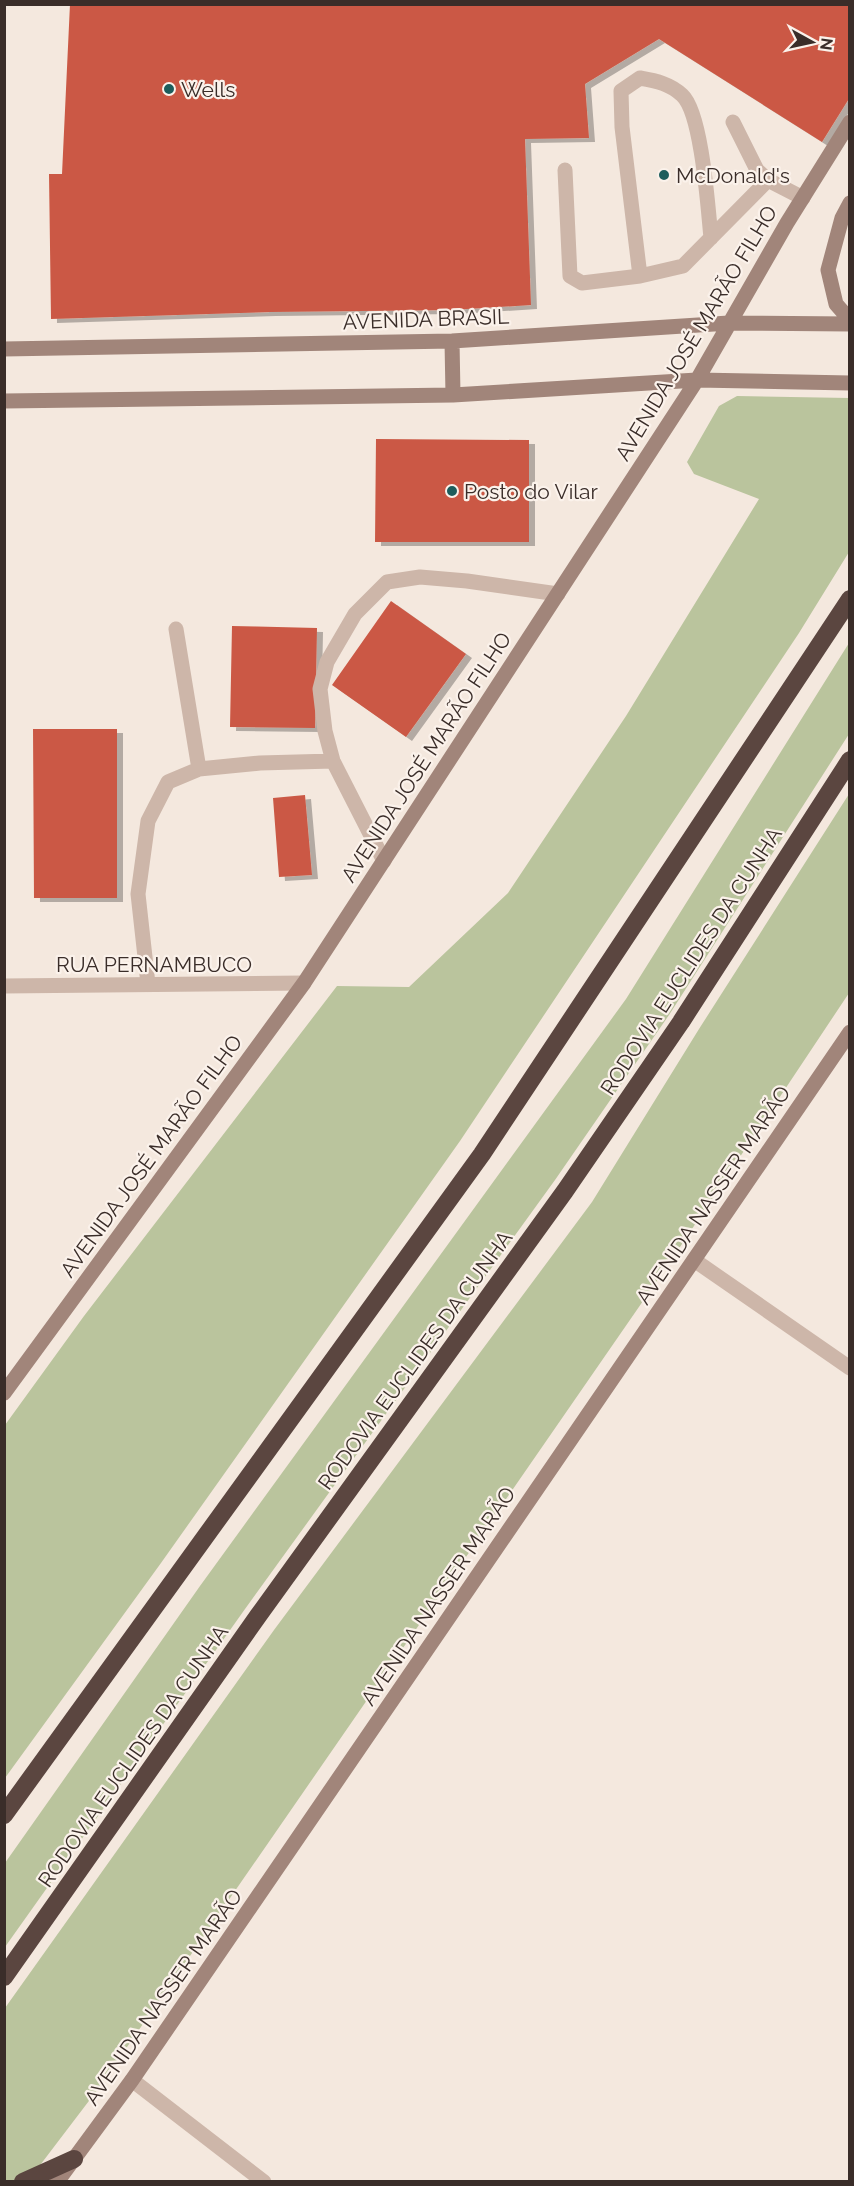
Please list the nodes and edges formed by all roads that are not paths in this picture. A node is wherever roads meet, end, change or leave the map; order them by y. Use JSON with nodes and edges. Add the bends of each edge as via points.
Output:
{"nodes":[{"id":1,"x":733,"y":122,"type":"dead end"},
{"id":2,"x":849,"y":122,"type":"edge"},
{"id":3,"x":565,"y":170,"type":"dead end"},
{"id":4,"x":768,"y":180,"type":"junction"},
{"id":5,"x":803,"y":198,"type":"junction"},
{"id":6,"x":849,"y":203,"type":"edge"},
{"id":7,"x":711,"y":238,"type":"junction"},
{"id":8,"x":640,"y":276,"type":"junction"},
{"id":9,"x":849,"y":322,"type":"edge"},
{"id":10,"x":729,"y":323,"type":"junction"},
{"id":11,"x":452,"y":341,"type":"junction"},
{"id":12,"x":4,"y":349,"type":"edge"},
{"id":13,"x":697,"y":380,"type":"junction"},
{"id":14,"x":849,"y":383,"type":"edge"},
{"id":15,"x":453,"y":395,"type":"junction"},
{"id":16,"x":4,"y":401,"type":"edge"},
{"id":17,"x":558,"y":594,"type":"junction"},
{"id":18,"x":849,"y":599,"type":"edge"},
{"id":19,"x":176,"y":629,"type":"dead end"},
{"id":20,"x":849,"y":760,"type":"edge"},
{"id":21,"x":333,"y":761,"type":"junction"},
{"id":22,"x":199,"y":769,"type":"junction"},
{"id":23,"x":384,"y":861,"type":"junction"},
{"id":24,"x":304,"y":983,"type":"junction"},
{"id":25,"x":148,"y":984,"type":"junction"},
{"id":26,"x":4,"y":986,"type":"edge"},
{"id":27,"x":849,"y":1032,"type":"edge"},
{"id":28,"x":694,"y":1260,"type":"junction"},
{"id":29,"x":849,"y":1368,"type":"edge"},
{"id":30,"x":4,"y":1393,"type":"edge"},
{"id":31,"x":4,"y":1815,"type":"edge"},
{"id":32,"x":4,"y":1977,"type":"edge"},
{"id":33,"x":132,"y":2080,"type":"junction"},
{"id":34,"x":74,"y":2159,"type":"junction"},
{"id":35,"x":23,"y":2181,"type":"edge"},
{"id":36,"x":57,"y":2181,"type":"edge"},
{"id":37,"x":264,"y":2181,"type":"edge"}],
"edges":[{"from":1,"to":4,"type":"street","via":[[758,170]]},
{"from":2,"to":5,"type":"main road","name":"AVENIDA JOSÉ MARÃO FILHO"},
{"from":3,"to":8,"type":"street","via":[[570,276],[582,282]]},
{"from":4,"to":5,"type":"street"},
{"from":4,"to":7,"type":"street"},
{"from":5,"to":10,"type":"main road","name":"AVENIDA JOSÉ MARÃO FILHO"},
{"from":6,"to":9,"type":"main road","via":[[828,270],[836,304]]},
{"from":7,"to":8,"type":"street","via":[[683,266]]},
{"from":7,"to":8,"type":"street","via":[[701,153],[691,108],[683,96],[664,82],[640,78],[621,91]]},
{"from":9,"to":10,"type":"main road","name":"AVENIDA BRASIL"},
{"from":10,"to":11,"type":"main road","name":"AVENIDA BRASIL"},
{"from":10,"to":13,"type":"main road","name":"AVENIDA JOSÉ MARÃO FILHO"},
{"from":11,"to":12,"type":"main road","name":"AVENIDA BRASIL"},
{"from":11,"to":15,"type":"main road"},
{"from":13,"to":14,"type":"main road"},
{"from":13,"to":15,"type":"main road"},
{"from":13,"to":17,"type":"main road","name":"AVENIDA JOSÉ MARÃO FILHO"},
{"from":15,"to":16,"type":"main road"},
{"from":17,"to":21,"type":"street","via":[[467,581],[420,578],[387,582],[355,614],[327,662],[320,689]]},
{"from":17,"to":23,"type":"main road","name":"AVENIDA JOSÉ MARÃO FILHO"},
{"from":18,"to":31,"type":"highway","via":[[482,1154]]},
{"from":19,"to":22,"type":"street"},
{"from":20,"to":32,"type":"highway","name":"RODOVIA EUCLIDES DA CUNHA","via":[[681,1022],[565,1191]]},
{"from":21,"to":22,"type":"street"},
{"from":21,"to":23,"type":"street"},
{"from":22,"to":25,"type":"street","via":[[168,782],[148,821],[138,894]]},
{"from":23,"to":24,"type":"main road","name":"AVENIDA JOSÉ MARÃO FILHO"},
{"from":24,"to":25,"type":"street","name":"RUA PERNAMBUCO"},
{"from":24,"to":30,"type":"main road","name":"AVENIDA JOSÉ MARÃO FILHO"},
{"from":25,"to":26,"type":"street","name":"RUA PERNAMBUCO"},
{"from":27,"to":28,"type":"main road","name":"AVENIDA NASSER MARÃO"},
{"from":28,"to":29,"type":"street"},
{"from":28,"to":33,"type":"main road","name":"AVENIDA NASSER MARÃO"},
{"from":33,"to":34,"type":"main road","name":"AVENIDA NASSER MARÃO"},
{"from":33,"to":37,"type":"street"},
{"from":34,"to":35,"type":"highway"},
{"from":34,"to":36,"type":"main road","name":"AVENIDA NASSER MARÃO"}]}
